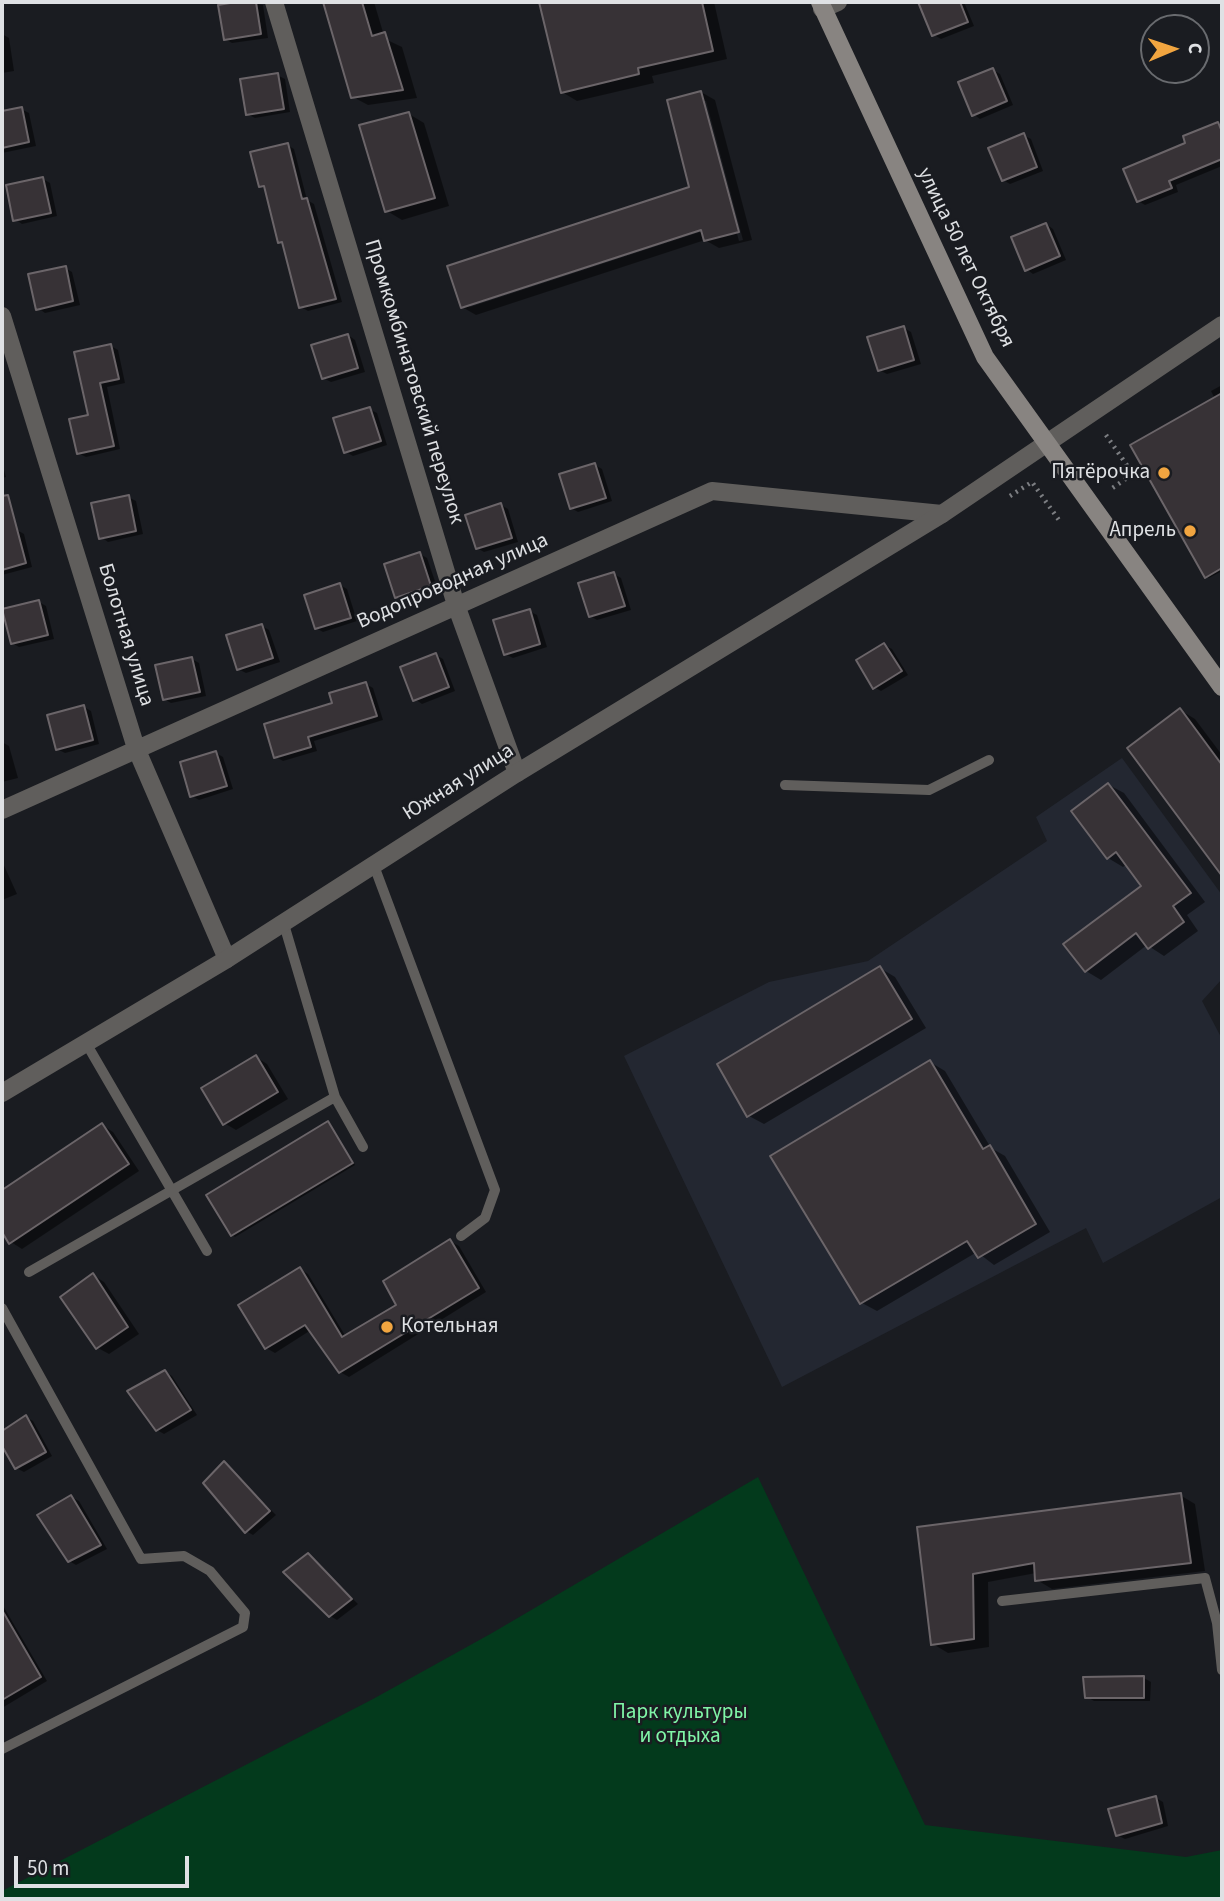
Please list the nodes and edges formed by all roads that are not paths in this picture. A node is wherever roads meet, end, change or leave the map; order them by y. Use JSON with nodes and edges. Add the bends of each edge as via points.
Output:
{"nodes":[{"id":1,"x":274,"y":2,"type":"edge"},
{"id":2,"x":827,"y":4,"type":"edge"},
{"id":3,"x":2,"y":316,"type":"edge"},
{"id":4,"x":1222,"y":325,"type":"edge"},
{"id":5,"x":1047,"y":443,"type":"junction"},
{"id":6,"x":942,"y":514,"type":"junction"},
{"id":7,"x":456,"y":605,"type":"junction"},
{"id":8,"x":1222,"y":687,"type":"edge"},
{"id":9,"x":136,"y":748,"type":"junction"},
{"id":10,"x":989,"y":760,"type":"dead end"},
{"id":11,"x":517,"y":773,"type":"junction"},
{"id":12,"x":785,"y":785,"type":"dead end"},
{"id":13,"x":2,"y":810,"type":"edge"},
{"id":14,"x":373,"y":863,"type":"junction"},
{"id":15,"x":283,"y":921,"type":"junction"},
{"id":16,"x":227,"y":958,"type":"junction"},
{"id":17,"x":86,"y":1043,"type":"junction"},
{"id":18,"x":2,"y":1093,"type":"edge"},
{"id":19,"x":335,"y":1097,"type":"junction"},
{"id":20,"x":363,"y":1147,"type":"dead end"},
{"id":21,"x":173,"y":1190,"type":"junction"},
{"id":22,"x":461,"y":1236,"type":"dead end"},
{"id":23,"x":207,"y":1251,"type":"dead end"},
{"id":24,"x":29,"y":1272,"type":"dead end"},
{"id":25,"x":2,"y":1308,"type":"edge"},
{"id":26,"x":1002,"y":1601,"type":"dead end"},
{"id":27,"x":1222,"y":1670,"type":"edge"},
{"id":28,"x":2,"y":1749,"type":"edge"}],
"edges":[{"from":1,"to":7,"type":"street","name":"Промкомбинатовский переулок"},
{"from":2,"to":5,"type":"main road","name":"улица 50 лет Октября","via":[[985,357]]},
{"from":3,"to":9,"type":"street","name":"Болотная улица"},
{"from":4,"to":5,"type":"street"},
{"from":5,"to":6,"type":"street","name":"Южная улица"},
{"from":5,"to":8,"type":"main road","name":"улица 50 лет Октября"},
{"from":6,"to":7,"type":"street","name":"Водопроводная улица","via":[[712,491]]},
{"from":6,"to":11,"type":"street","name":"Южная улица"},
{"from":7,"to":9,"type":"street","name":"Водопроводная улица"},
{"from":7,"to":11,"type":"street","name":"Промкомбинатовский переулок"},
{"from":9,"to":13,"type":"street","name":"Водопроводная улица"},
{"from":9,"to":16,"type":"street","name":"Болотная улица"},
{"from":10,"to":12,"type":"lane","via":[[929,790]]},
{"from":11,"to":14,"type":"street","name":"Южная улица"},
{"from":14,"to":15,"type":"street","name":"Южная улица"},
{"from":14,"to":22,"type":"lane","via":[[495,1191],[485,1218]]},
{"from":15,"to":16,"type":"street","name":"Южная улица"},
{"from":15,"to":19,"type":"lane"},
{"from":16,"to":17,"type":"street","name":"Южная улица"},
{"from":17,"to":18,"type":"street","name":"Южная улица"},
{"from":17,"to":21,"type":"lane"},
{"from":19,"to":20,"type":"lane"},
{"from":19,"to":21,"type":"lane"},
{"from":21,"to":23,"type":"lane"},
{"from":21,"to":24,"type":"lane"},
{"from":25,"to":28,"type":"lane","via":[[141,1559],[184,1556],[210,1571],[244,1613],[243,1627]]},
{"from":26,"to":27,"type":"lane","via":[[1205,1578],[1217,1623]]}]}
